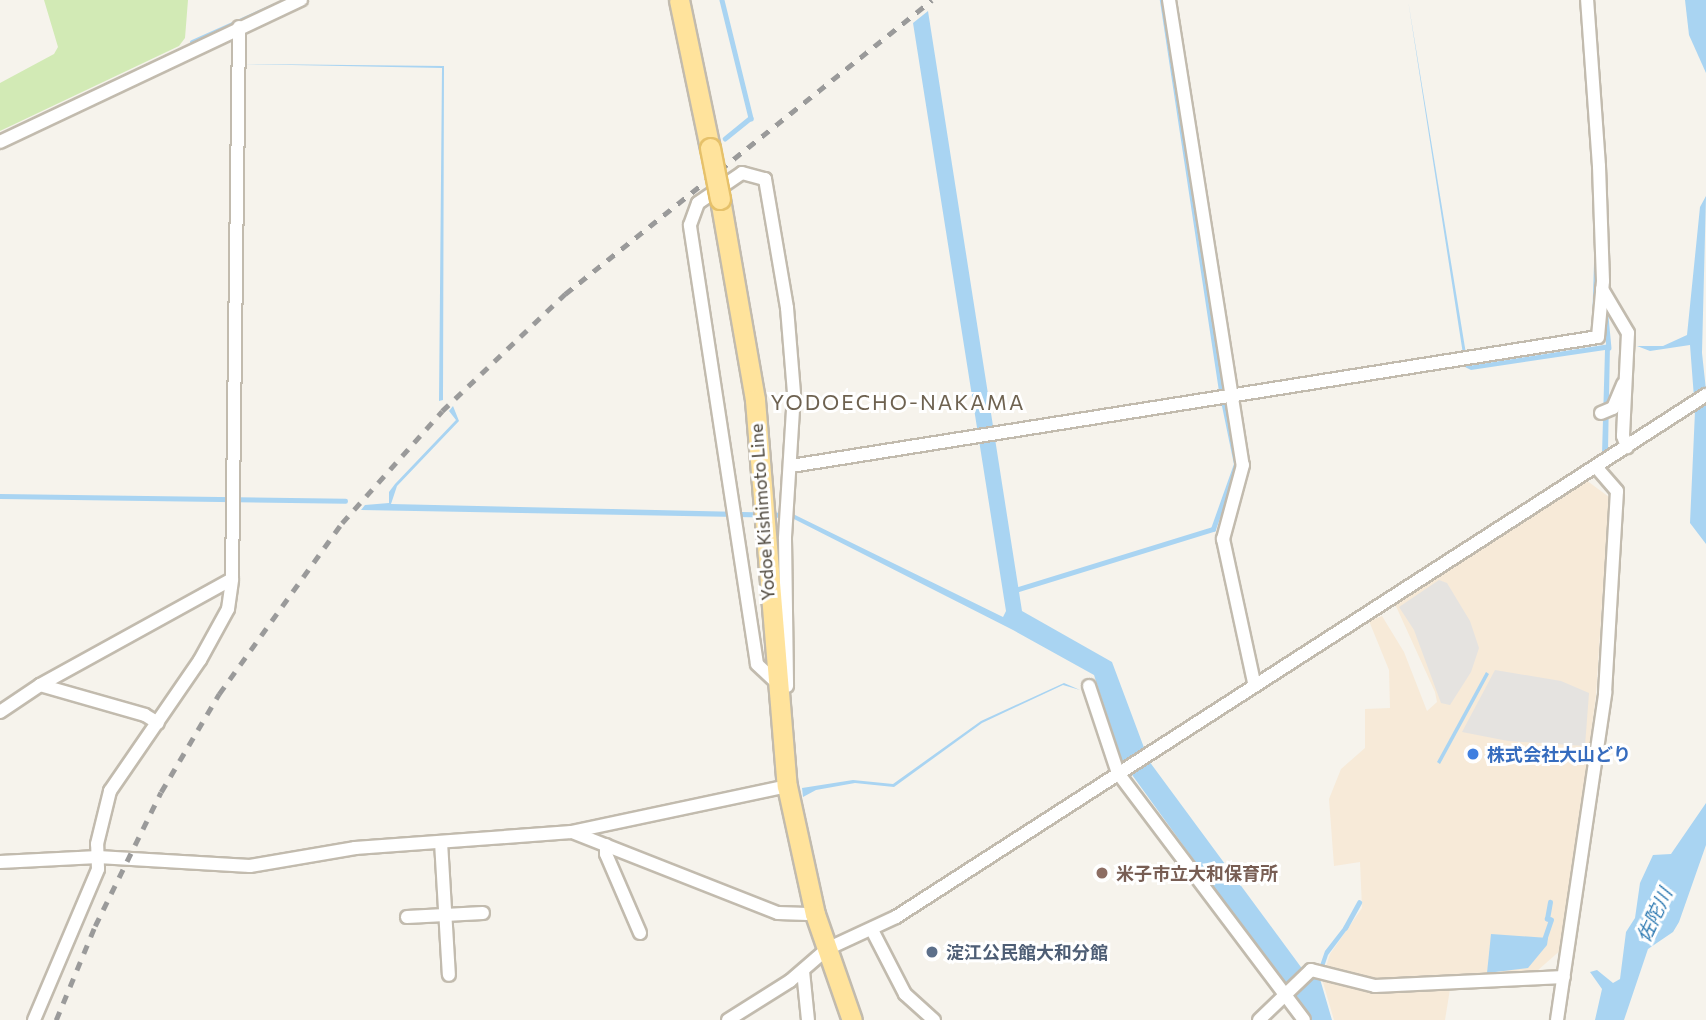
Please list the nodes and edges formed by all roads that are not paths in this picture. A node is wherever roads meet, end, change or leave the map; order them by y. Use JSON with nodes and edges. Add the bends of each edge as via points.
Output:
{"nodes":[{"id":1,"x":301,"y":0,"type":"edge"},
{"id":2,"x":679,"y":0,"type":"edge"},
{"id":3,"x":1170,"y":0,"type":"edge"},
{"id":4,"x":1587,"y":0,"type":"edge"},
{"id":5,"x":281,"y":4,"type":"edge"},
{"id":6,"x":239,"y":27,"type":"junction"},
{"id":7,"x":0,"y":142,"type":"edge"},
{"id":8,"x":1602,"y":289,"type":"junction"},
{"id":9,"x":1626,"y":381,"type":"junction"},
{"id":10,"x":1706,"y":395,"type":"edge"},
{"id":11,"x":1233,"y":397,"type":"junction"},
{"id":12,"x":1606,"y":412,"type":"dead end"},
{"id":13,"x":1629,"y":446,"type":"junction"},
{"id":14,"x":791,"y":466,"type":"junction"},
{"id":15,"x":1596,"y":467,"type":"junction"},
{"id":16,"x":232,"y":579,"type":"junction"},
{"id":17,"x":776,"y":682,"type":"junction"},
{"id":18,"x":1254,"y":682,"type":"junction"},
{"id":19,"x":40,"y":685,"type":"junction"},
{"id":20,"x":1089,"y":686,"type":"dead end"},
{"id":21,"x":777,"y":706,"type":"junction"},
{"id":22,"x":0,"y":712,"type":"edge"},
{"id":23,"x":158,"y":723,"type":"junction"},
{"id":24,"x":1122,"y":771,"type":"junction"},
{"id":25,"x":787,"y":786,"type":"junction"},
{"id":26,"x":571,"y":832,"type":"junction"},
{"id":27,"x":440,"y":842,"type":"junction"},
{"id":28,"x":606,"y":845,"type":"junction"},
{"id":29,"x":98,"y":857,"type":"junction"},
{"id":30,"x":0,"y":862,"type":"edge"},
{"id":31,"x":484,"y":913,"type":"dead end"},
{"id":32,"x":815,"y":914,"type":"junction"},
{"id":33,"x":447,"y":915,"type":"junction"},
{"id":34,"x":407,"y":917,"type":"dead end"},
{"id":35,"x":872,"y":930,"type":"junction"},
{"id":36,"x":640,"y":933,"type":"dead end"},
{"id":37,"x":827,"y":949,"type":"junction"},
{"id":38,"x":803,"y":971,"type":"junction"},
{"id":39,"x":449,"y":975,"type":"dead end"},
{"id":40,"x":1564,"y":977,"type":"junction"},
{"id":41,"x":1286,"y":990,"type":"junction"},
{"id":42,"x":34,"y":1020,"type":"edge"},
{"id":43,"x":728,"y":1020,"type":"edge"},
{"id":44,"x":808,"y":1020,"type":"edge"},
{"id":45,"x":852,"y":1020,"type":"edge"},
{"id":46,"x":933,"y":1020,"type":"edge"},
{"id":47,"x":1259,"y":1020,"type":"edge"},
{"id":48,"x":1304,"y":1020,"type":"edge"},
{"id":49,"x":1557,"y":1020,"type":"edge"}],
"edges":[{"from":1,"to":5,"type":"street"},
{"from":2,"to":17,"type":"main road","name":"Yodoe Kishimoto Line","bridge":true,"via":[[755,400]]},
{"from":3,"to":11,"type":"street"},
{"from":4,"to":8,"type":"street"},
{"from":5,"to":6,"type":"street"},
{"from":6,"to":7,"type":"street"},
{"from":6,"to":16,"type":"street"},
{"from":8,"to":9,"type":"street","via":[[1628,332]]},
{"from":8,"to":11,"type":"street","via":[[1601,333],[1590,341]]},
{"from":9,"to":12,"type":"street"},
{"from":9,"to":13,"type":"street"},
{"from":10,"to":13,"type":"street"},
{"from":11,"to":14,"type":"street"},
{"from":11,"to":18,"type":"street","via":[[1243,471],[1223,540]]},
{"from":13,"to":15,"type":"street"},
{"from":14,"to":17,"type":"street","via":[[794,394],[775,232],[765,179],[742,173],[698,203],[690,225],[757,664]]},
{"from":14,"to":21,"type":"street","via":[[788,698]]},
{"from":15,"to":18,"type":"street","via":[[1489,539]]},
{"from":15,"to":40,"type":"street","via":[[1617,491],[1606,688]]},
{"from":16,"to":19,"type":"street"},
{"from":16,"to":23,"type":"street","via":[[228,609]]},
{"from":17,"to":21,"type":"main road","name":"Yodoe Kishimoto Line"},
{"from":18,"to":24,"type":"street"},
{"from":19,"to":22,"type":"street"},
{"from":19,"to":23,"type":"street","via":[[145,715]]},
{"from":20,"to":24,"type":"street"},
{"from":21,"to":25,"type":"main road","name":"Yodoe Kishimoto Line"},
{"from":23,"to":29,"type":"street","via":[[110,792]]},
{"from":24,"to":35,"type":"street"},
{"from":24,"to":41,"type":"street"},
{"from":25,"to":26,"type":"street"},
{"from":25,"to":32,"type":"main road","name":"Yodoe Kishimoto Line"},
{"from":26,"to":27,"type":"street"},
{"from":26,"to":28,"type":"street"},
{"from":27,"to":29,"type":"street","via":[[355,848],[250,866]]},
{"from":27,"to":33,"type":"street"},
{"from":28,"to":32,"type":"street","via":[[778,914]]},
{"from":28,"to":36,"type":"street"},
{"from":29,"to":30,"type":"street"},
{"from":29,"to":42,"type":"street","via":[[79,921]]},
{"from":31,"to":33,"type":"street"},
{"from":32,"to":37,"type":"main road","name":"Yodoe Kishimoto Line"},
{"from":33,"to":34,"type":"street"},
{"from":33,"to":39,"type":"street"},
{"from":35,"to":37,"type":"street"},
{"from":35,"to":46,"type":"street","via":[[905,993]]},
{"from":37,"to":38,"type":"street"},
{"from":37,"to":45,"type":"main road","name":"Yodoe Kishimoto Line"},
{"from":38,"to":43,"type":"street"},
{"from":38,"to":44,"type":"street"},
{"from":40,"to":41,"type":"street","via":[[1375,986],[1316,972]]},
{"from":40,"to":49,"type":"street"},
{"from":41,"to":47,"type":"street"},
{"from":41,"to":48,"type":"street"}]}
